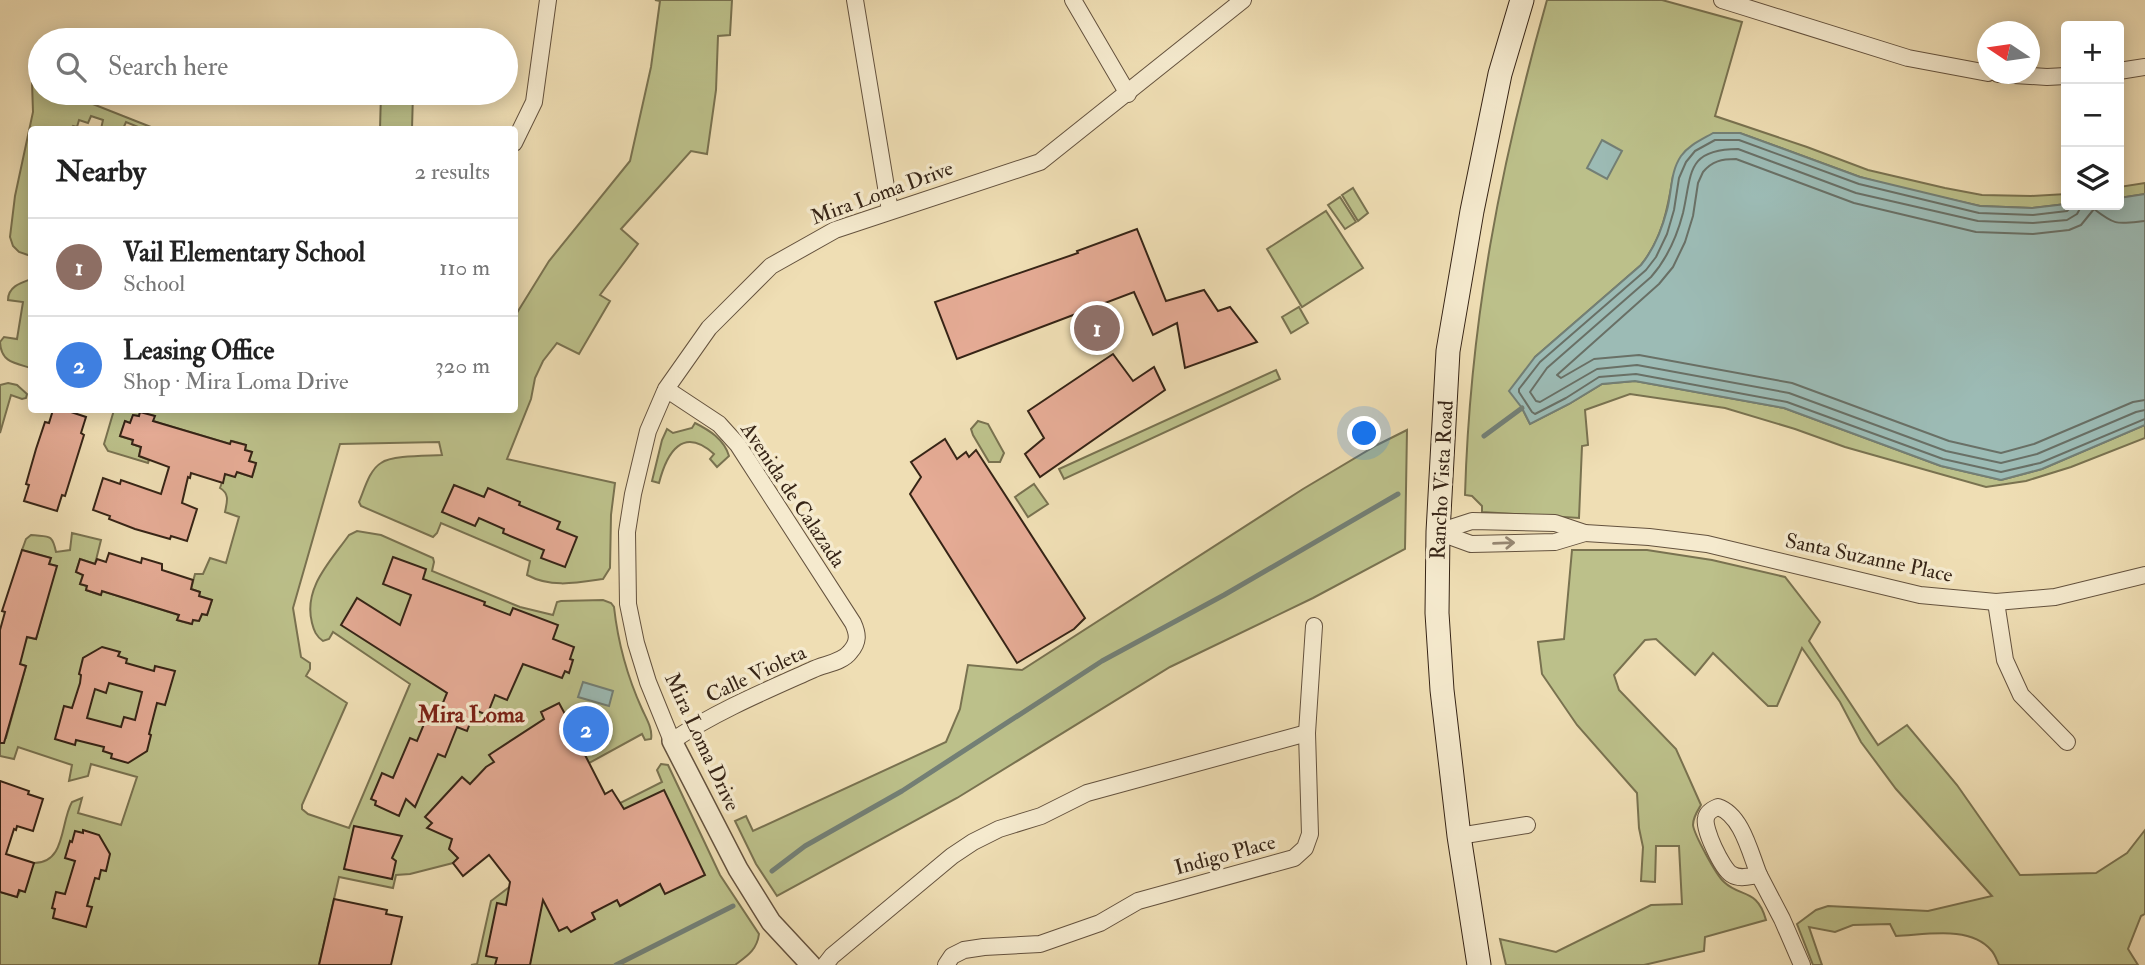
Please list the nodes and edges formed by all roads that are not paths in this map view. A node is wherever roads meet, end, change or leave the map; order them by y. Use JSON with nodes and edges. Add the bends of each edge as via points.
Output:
{"nodes":[{"id":1,"x":548,"y":0,"type":"edge"},
{"id":2,"x":855,"y":0,"type":"edge"},
{"id":3,"x":1073,"y":0,"type":"edge"},
{"id":4,"x":1243,"y":0,"type":"edge"},
{"id":5,"x":1522,"y":0,"type":"edge"},
{"id":6,"x":1722,"y":0,"type":"edge"},
{"id":7,"x":2145,"y":67,"type":"edge"},
{"id":8,"x":2124,"y":70,"type":"edge"},
{"id":9,"x":1977,"y":71,"type":"edge"},
{"id":10,"x":2061,"y":76,"type":"edge"},
{"id":11,"x":2040,"y":77,"type":"edge"},
{"id":12,"x":1128,"y":94,"type":"junction"},
{"id":13,"x":518,"y":135,"type":"edge"},
{"id":14,"x":890,"y":211,"type":"junction"},
{"id":15,"x":666,"y":389,"type":"junction"},
{"id":16,"x":1438,"y":532,"type":"junction"},
{"id":17,"x":1585,"y":533,"type":"junction"},
{"id":18,"x":2145,"y":575,"type":"edge"},
{"id":19,"x":1996,"y":602,"type":"junction"},
{"id":20,"x":1314,"y":626,"type":"dead end"},
{"id":21,"x":855,"y":645,"type":"joint"},
{"id":22,"x":1307,"y":733,"type":"junction"},
{"id":23,"x":672,"y":741,"type":"junction"},
{"id":24,"x":2067,"y":742,"type":"dead end"},
{"id":25,"x":1527,"y":825,"type":"dead end"},
{"id":26,"x":1459,"y":836,"type":"junction"},
{"id":27,"x":1759,"y":875,"type":"dead end"},
{"id":28,"x":811,"y":965,"type":"edge"},
{"id":29,"x":825,"y":965,"type":"edge"},
{"id":30,"x":946,"y":965,"type":"edge"},
{"id":31,"x":1479,"y":965,"type":"edge"},
{"id":32,"x":1802,"y":965,"type":"edge"}],
"edges":[{"from":1,"to":13,"type":"street","via":[[534,102]]},
{"from":2,"to":14,"type":"street"},
{"from":3,"to":12,"type":"street"},
{"from":4,"to":12,"type":"street","name":"Mira Loma Drive"},
{"from":5,"to":16,"type":"main road","name":"Rancho Vista Road","via":[[1500,74],[1448,351]]},
{"from":6,"to":9,"type":"street","via":[[1908,58]]},
{"from":7,"to":8,"type":"street"},
{"from":10,"to":11,"type":"street"},
{"from":12,"to":14,"type":"street","name":"Mira Loma Drive","via":[[1040,162]]},
{"from":14,"to":15,"type":"street","name":"Mira Loma Drive","via":[[835,230],[771,266],[709,328]]},
{"from":15,"to":21,"type":"street","name":"Avenida de Calazada","via":[[719,424],[738,445],[853,623],[858,635]]},
{"from":15,"to":23,"type":"street","name":"Mira Loma Drive","via":[[648,431],[633,494],[627,565],[636,643]]},
{"from":16,"to":17,"type":"street","name":"Santa Suzanne Place","via":[[1472,521],[1555,523]]},
{"from":16,"to":17,"type":"street","name":"Santa Suzanne Place","one_way":true,"via":[[1471,544],[1555,542]]},
{"from":16,"to":26,"type":"main road","name":"Rancho Vista Road","via":[[1442,690]]},
{"from":17,"to":19,"type":"street","name":"Santa Suzanne Place","via":[[1707,544],[1920,595]]},
{"from":18,"to":19,"type":"street","name":"Santa Suzanne Place","via":[[2055,597]]},
{"from":19,"to":24,"type":"street","via":[[2005,660],[2021,695]]},
{"from":20,"to":22,"type":"street","name":"Indigo Place"},
{"from":21,"to":23,"type":"street","name":"Calle Violeta","via":[[840,660],[739,704]]},
{"from":22,"to":29,"type":"street","via":[[1087,793],[1041,816],[999,829],[952,856]]},
{"from":22,"to":30,"type":"street","name":"Indigo Place","via":[[1310,834],[1306,848],[1294,858],[1138,901],[1100,923],[1040,944],[964,950]]},
{"from":23,"to":28,"type":"street","name":"Mira Loma Drive","via":[[738,869],[771,922]]},
{"from":25,"to":26,"type":"street"},
{"from":26,"to":31,"type":"main road","name":"Rancho Vista Road"},
{"from":27,"to":32,"type":"street"}]}
